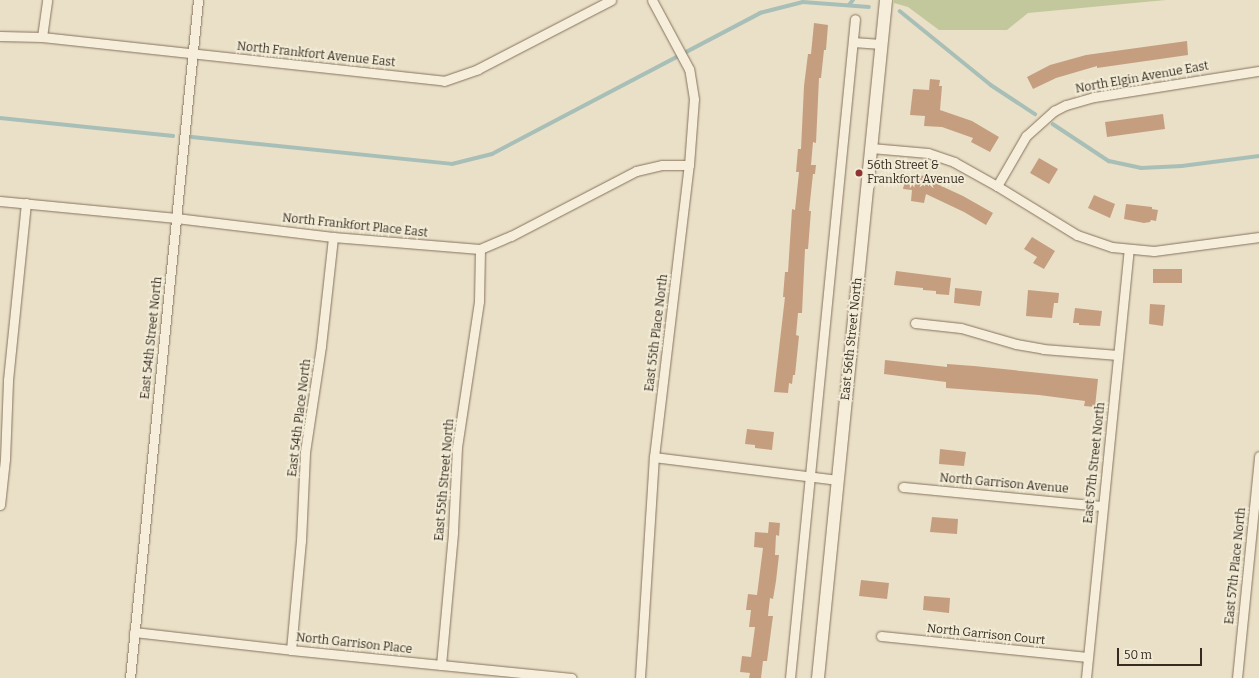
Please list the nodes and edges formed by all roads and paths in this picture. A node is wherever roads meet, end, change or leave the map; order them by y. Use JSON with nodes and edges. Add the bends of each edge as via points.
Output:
{"nodes":[{"id":1,"x":47,"y":0,"type":"edge"},
{"id":2,"x":198,"y":0,"type":"edge"},
{"id":3,"x":611,"y":0,"type":"edge"},
{"id":4,"x":652,"y":0,"type":"edge"},
{"id":5,"x":886,"y":0,"type":"edge"},
{"id":6,"x":856,"y":20,"type":"dead end"},
{"id":7,"x":0,"y":36,"type":"edge"},
{"id":8,"x":42,"y":37,"type":"junction"},
{"id":9,"x":853,"y":42,"type":"junction"},
{"id":10,"x":881,"y":44,"type":"junction"},
{"id":11,"x":192,"y":54,"type":"junction"},
{"id":12,"x":1259,"y":71,"type":"edge"},
{"id":13,"x":871,"y":148,"type":"junction"},
{"id":14,"x":689,"y":165,"type":"junction"},
{"id":15,"x":997,"y":186,"type":"junction"},
{"id":16,"x":0,"y":201,"type":"edge"},
{"id":17,"x":26,"y":202,"type":"junction"},
{"id":18,"x":176,"y":218,"type":"junction"},
{"id":19,"x":1259,"y":237,"type":"edge"},
{"id":20,"x":333,"y":238,"type":"junction"},
{"id":21,"x":480,"y":249,"type":"junction"},
{"id":22,"x":1129,"y":250,"type":"junction"},
{"id":23,"x":915,"y":323,"type":"dead end"},
{"id":24,"x":1118,"y":355,"type":"junction"},
{"id":25,"x":1259,"y":456,"type":"edge"},
{"id":26,"x":654,"y":457,"type":"junction"},
{"id":27,"x":810,"y":477,"type":"junction"},
{"id":28,"x":838,"y":480,"type":"junction"},
{"id":29,"x":903,"y":487,"type":"dead end"},
{"id":30,"x":0,"y":505,"type":"edge"},
{"id":31,"x":1102,"y":506,"type":"junction"},
{"id":32,"x":134,"y":632,"type":"junction"},
{"id":33,"x":881,"y":636,"type":"dead end"},
{"id":34,"x":291,"y":650,"type":"junction"},
{"id":35,"x":1088,"y":657,"type":"junction"},
{"id":36,"x":442,"y":665,"type":"junction"},
{"id":37,"x":130,"y":678,"type":"edge"},
{"id":38,"x":572,"y":678,"type":"edge"},
{"id":39,"x":640,"y":678,"type":"edge"},
{"id":40,"x":790,"y":678,"type":"edge"},
{"id":41,"x":818,"y":678,"type":"edge"},
{"id":42,"x":1086,"y":678,"type":"edge"},
{"id":43,"x":1237,"y":678,"type":"edge"}],
"edges":[{"from":1,"to":8,"type":"street"},
{"from":2,"to":11,"type":"street","name":"East 54th Street North"},
{"from":3,"to":11,"type":"street","name":"North Frankfort Avenue East","via":[[478,70],[444,81]]},
{"from":4,"to":14,"type":"street","name":"East 55th Place North","via":[[689,68],[694,99]]},
{"from":5,"to":10,"type":"street","name":"East 56th Street North"},
{"from":6,"to":9,"type":"street"},
{"from":7,"to":8,"type":"street","name":"North Frankfort Avenue East"},
{"from":8,"to":11,"type":"street","name":"North Frankfort Avenue East"},
{"from":9,"to":10,"type":"street"},
{"from":9,"to":27,"type":"street"},
{"from":10,"to":13,"type":"street","name":"East 56th Street North"},
{"from":11,"to":18,"type":"street","name":"East 54th Street North"},
{"from":12,"to":15,"type":"street","name":"North Elgin Avenue East","via":[[1094,96],[1066,105],[1054,111],[1026,136]]},
{"from":13,"to":15,"type":"street","via":[[921,152],[940,157]]},
{"from":13,"to":28,"type":"street","name":"East 56th Street North"},
{"from":14,"to":21,"type":"street","name":"North Frankfort Place East","via":[[662,165],[636,171],[511,236]]},
{"from":14,"to":26,"type":"street","name":"East 55th Place North"},
{"from":15,"to":22,"type":"street","via":[[1077,235]]},
{"from":16,"to":17,"type":"street","name":"North Frankfort Place East"},
{"from":17,"to":18,"type":"street","name":"North Frankfort Place East"},
{"from":17,"to":30,"type":"street","via":[[8,380],[5,459]]},
{"from":18,"to":20,"type":"street","name":"North Frankfort Place East"},
{"from":18,"to":32,"type":"street","name":"East 54th Street North"},
{"from":19,"to":22,"type":"street","via":[[1154,251]]},
{"from":20,"to":21,"type":"street","name":"North Frankfort Place East"},
{"from":20,"to":34,"type":"street","name":"East 54th Place North","via":[[321,346],[305,452],[301,541]]},
{"from":21,"to":36,"type":"street","name":"East 55th Street North","via":[[480,301],[457,448]]},
{"from":22,"to":24,"type":"street","name":"East 57th Street North"},
{"from":23,"to":24,"type":"street","via":[[961,328],[1043,349]]},
{"from":24,"to":31,"type":"street","name":"East 57th Street North"},
{"from":25,"to":43,"type":"street","name":"East 57th Place North"},
{"from":26,"to":27,"type":"street"},
{"from":26,"to":39,"type":"street","name":"East 55th Place North"},
{"from":27,"to":28,"type":"street"},
{"from":27,"to":40,"type":"street"},
{"from":28,"to":41,"type":"street","name":"East 56th Street North"},
{"from":29,"to":31,"type":"street","name":"North Garrison Avenue"},
{"from":31,"to":35,"type":"street","name":"East 57th Street North"},
{"from":32,"to":34,"type":"street","name":"North Garrison Place"},
{"from":32,"to":37,"type":"street","name":"East 54th Street North"},
{"from":33,"to":35,"type":"street","name":"North Garrison Court"},
{"from":34,"to":36,"type":"street","name":"North Garrison Place"},
{"from":35,"to":42,"type":"street","name":"East 57th Street North"},
{"from":36,"to":38,"type":"street","name":"North Garrison Place"}]}
